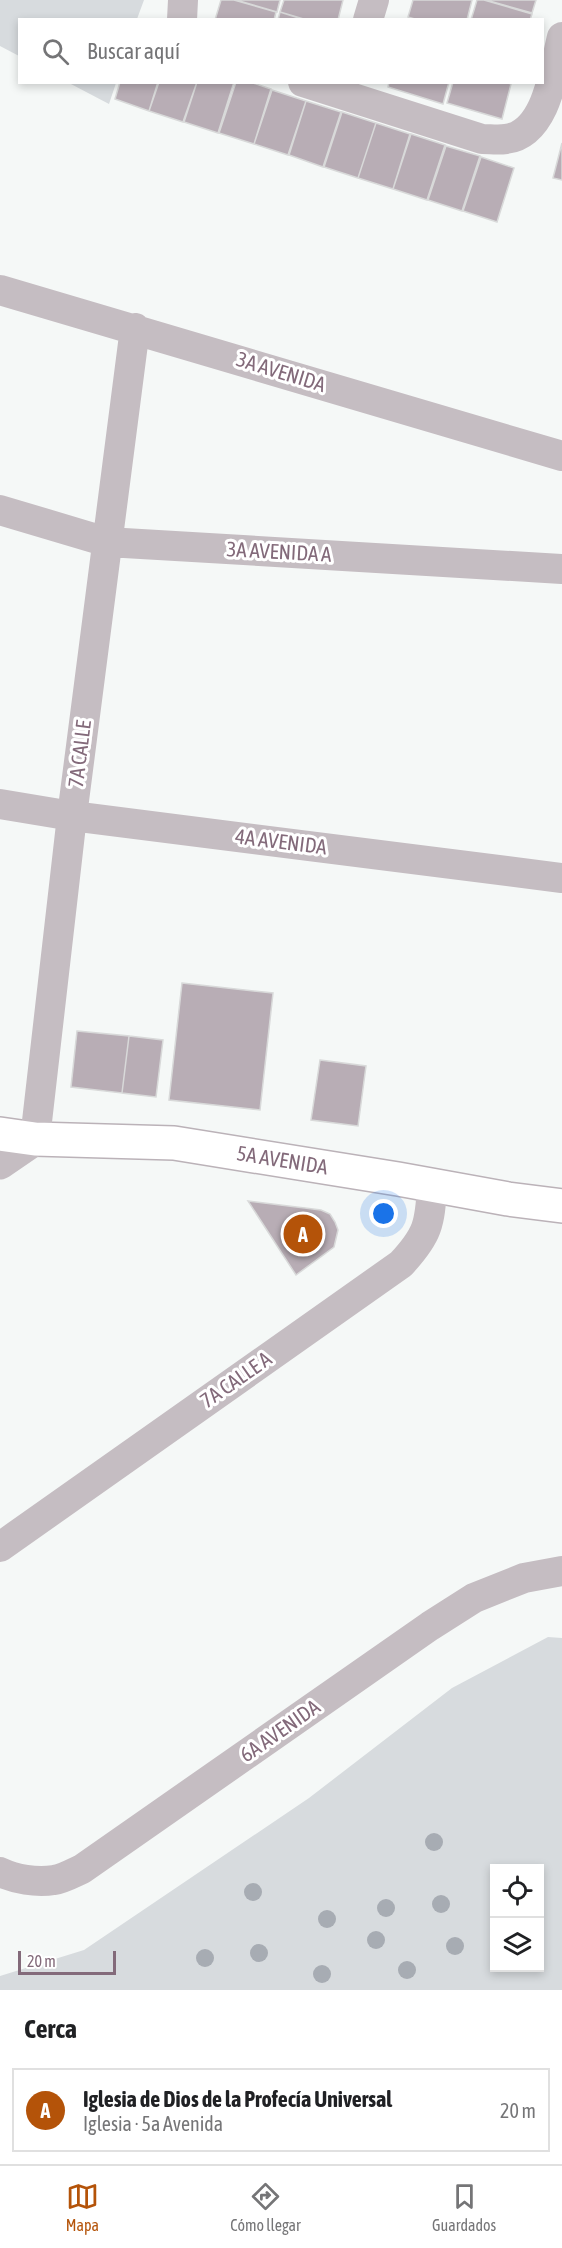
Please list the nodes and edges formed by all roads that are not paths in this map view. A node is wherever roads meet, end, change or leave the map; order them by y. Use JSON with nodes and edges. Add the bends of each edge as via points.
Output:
{"nodes":[{"id":1,"x":183,"y":0,"type":"edge"},
{"id":2,"x":374,"y":0,"type":"edge"},
{"id":3,"x":182,"y":18,"type":"edge"},
{"id":4,"x":369,"y":18,"type":"edge"},
{"id":5,"x":562,"y":37,"type":"edge"},
{"id":6,"x":314,"y":84,"type":"edge"},
{"id":7,"x":349,"y":90,"type":"edge"},
{"id":8,"x":0,"y":290,"type":"edge"},
{"id":9,"x":135,"y":328,"type":"junction"},
{"id":10,"x":562,"y":456,"type":"edge"},
{"id":11,"x":0,"y":510,"type":"edge"},
{"id":12,"x":107,"y":542,"type":"junction"},
{"id":13,"x":562,"y":569,"type":"edge"},
{"id":14,"x":0,"y":804,"type":"edge"},
{"id":15,"x":72,"y":816,"type":"junction"},
{"id":16,"x":562,"y":878,"type":"edge"},
{"id":17,"x":0,"y":1134,"type":"edge"},
{"id":18,"x":35,"y":1139,"type":"junction"},
{"id":19,"x":0,"y":1163,"type":"edge"},
{"id":20,"x":432,"y":1186,"type":"junction"},
{"id":21,"x":562,"y":1206,"type":"edge"},
{"id":22,"x":0,"y":1547,"type":"edge"},
{"id":23,"x":562,"y":1571,"type":"edge"},
{"id":24,"x":0,"y":1872,"type":"edge"}],
"edges":[{"from":1,"to":3,"type":"street"},
{"from":2,"to":4,"type":"street"},
{"from":5,"to":7,"type":"street","via":[[542,112],[528,129],[508,139],[482,139]]},
{"from":6,"to":7,"type":"street"},
{"from":8,"to":9,"type":"street","name":"3A AVENIDA"},
{"from":9,"to":10,"type":"street","name":"3A AVENIDA"},
{"from":9,"to":12,"type":"street","name":"7A CALLE"},
{"from":11,"to":12,"type":"street","name":"3A AVENIDA A"},
{"from":12,"to":13,"type":"street","name":"3A AVENIDA A"},
{"from":12,"to":15,"type":"street","name":"7A CALLE"},
{"from":14,"to":15,"type":"street","name":"4A AVENIDA"},
{"from":15,"to":16,"type":"street","name":"4A AVENIDA"},
{"from":15,"to":18,"type":"street","name":"7A CALLE"},
{"from":17,"to":18,"type":"main road","name":"5A AVENIDA"},
{"from":18,"to":19,"type":"street"},
{"from":18,"to":20,"type":"main road","name":"5A AVENIDA","via":[[174,1143]]},
{"from":20,"to":21,"type":"main road","name":"5A AVENIDA"},
{"from":20,"to":22,"type":"street","name":"7A CALLE A","via":[[430,1216],[420,1243],[401,1264]]},
{"from":23,"to":24,"type":"street","name":"6A AVENIDA","via":[[524,1578],[474,1598],[82,1869],[54,1880],[27,1880]]}]}
